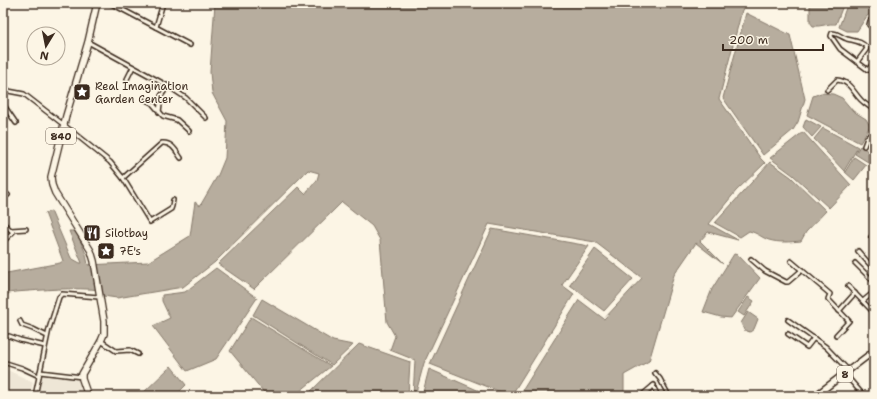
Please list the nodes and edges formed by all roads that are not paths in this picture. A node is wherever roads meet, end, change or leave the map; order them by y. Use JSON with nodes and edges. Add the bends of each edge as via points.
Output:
{"nodes":[{"id":1,"x":97,"y":3,"type":"edge"},
{"id":2,"x":110,"y":3,"type":"edge"},
{"id":3,"x":163,"y":3,"type":"edge"},
{"id":4,"x":874,"y":20,"type":"edge"},
{"id":5,"x":156,"y":27,"type":"junction"},
{"id":6,"x":874,"y":29,"type":"edge"},
{"id":7,"x":88,"y":42,"type":"junction"},
{"id":8,"x":190,"y":45,"type":"dead end"},
{"id":9,"x":857,"y":62,"type":"junction"},
{"id":10,"x":874,"y":62,"type":"edge"},
{"id":11,"x":133,"y":67,"type":"junction"},
{"id":12,"x":874,"y":69,"type":"edge"},
{"id":13,"x":868,"y":70,"type":"junction"},
{"id":14,"x":127,"y":79,"type":"dead end"},
{"id":15,"x":168,"y":86,"type":"junction"},
{"id":16,"x":3,"y":90,"type":"edge"},
{"id":17,"x":827,"y":90,"type":"dead end"},
{"id":18,"x":146,"y":100,"type":"dead end"},
{"id":19,"x":3,"y":104,"type":"edge"},
{"id":20,"x":874,"y":110,"type":"edge"},
{"id":21,"x":159,"y":113,"type":"junction"},
{"id":22,"x":206,"y":118,"type":"dead end"},
{"id":23,"x":16,"y":123,"type":"dead end"},
{"id":24,"x":64,"y":125,"type":"junction"},
{"id":25,"x":874,"y":130,"type":"edge"},
{"id":26,"x":189,"y":131,"type":"dead end"},
{"id":27,"x":864,"y":146,"type":"dead end"},
{"id":28,"x":181,"y":158,"type":"dead end"},
{"id":29,"x":123,"y":178,"type":"junction"},
{"id":30,"x":3,"y":191,"type":"edge"},
{"id":31,"x":8,"y":195,"type":"dead end"},
{"id":32,"x":173,"y":200,"type":"dead end"},
{"id":33,"x":3,"y":223,"type":"edge"},
{"id":34,"x":26,"y":228,"type":"dead end"},
{"id":35,"x":11,"y":230,"type":"junction"},
{"id":36,"x":871,"y":237,"type":"dead end"},
{"id":37,"x":874,"y":240,"type":"edge"},
{"id":38,"x":3,"y":242,"type":"edge"},
{"id":39,"x":858,"y":251,"type":"dead end"},
{"id":40,"x":751,"y":259,"type":"dead end"},
{"id":41,"x":791,"y":261,"type":"dead end"},
{"id":42,"x":855,"y":263,"type":"dead end"},
{"id":43,"x":874,"y":268,"type":"edge"},
{"id":44,"x":802,"y":270,"type":"junction"},
{"id":45,"x":867,"y":274,"type":"junction"},
{"id":46,"x":874,"y":282,"type":"edge"},
{"id":47,"x":848,"y":286,"type":"dead end"},
{"id":48,"x":874,"y":292,"type":"edge"},
{"id":49,"x":855,"y":293,"type":"junction"},
{"id":50,"x":99,"y":294,"type":"junction"},
{"id":51,"x":863,"y":301,"type":"junction"},
{"id":52,"x":839,"y":311,"type":"junction"},
{"id":53,"x":874,"y":312,"type":"edge"},
{"id":54,"x":788,"y":320,"type":"dead end"},
{"id":55,"x":20,"y":321,"type":"dead end"},
{"id":56,"x":788,"y":334,"type":"dead end"},
{"id":57,"x":836,"y":335,"type":"dead end"},
{"id":58,"x":9,"y":336,"type":"dead end"},
{"id":59,"x":47,"y":336,"type":"junction"},
{"id":60,"x":814,"y":338,"type":"junction"},
{"id":61,"x":102,"y":341,"type":"junction"},
{"id":62,"x":45,"y":346,"type":"junction"},
{"id":63,"x":874,"y":351,"type":"edge"},
{"id":64,"x":138,"y":354,"type":"dead end"},
{"id":65,"x":3,"y":362,"type":"edge"},
{"id":66,"x":655,"y":373,"type":"dead end"},
{"id":67,"x":847,"y":373,"type":"junction"},
{"id":68,"x":39,"y":374,"type":"junction"},
{"id":69,"x":82,"y":377,"type":"junction"},
{"id":70,"x":35,"y":396,"type":"edge"},
{"id":71,"x":88,"y":396,"type":"edge"},
{"id":72,"x":641,"y":396,"type":"edge"},
{"id":73,"x":658,"y":396,"type":"edge"},
{"id":74,"x":669,"y":396,"type":"edge"},
{"id":75,"x":815,"y":396,"type":"edge"},
{"id":76,"x":864,"y":396,"type":"edge"}],
"edges":[{"from":1,"to":7,"type":"highway","number":"840"},
{"from":2,"to":5,"type":"street"},
{"from":3,"to":5,"type":"street"},
{"from":4,"to":6,"type":"street","via":[[869,25]]},
{"from":5,"to":8,"type":"street"},
{"from":7,"to":11,"type":"street"},
{"from":7,"to":24,"type":"highway","number":"840"},
{"from":9,"to":9,"type":"street","via":[[837,46],[831,36],[832,33],[859,41],[866,46]]},
{"from":9,"to":13,"type":"street"},
{"from":10,"to":13,"type":"street"},
{"from":11,"to":14,"type":"street"},
{"from":11,"to":15,"type":"street"},
{"from":12,"to":13,"type":"street"},
{"from":15,"to":21,"type":"street","via":[[161,96]]},
{"from":15,"to":22,"type":"street","via":[[186,98]]},
{"from":16,"to":24,"type":"street","via":[[24,94]]},
{"from":17,"to":20,"type":"street","via":[[837,80],[842,80]]},
{"from":18,"to":21,"type":"street","via":[[152,103]]},
{"from":19,"to":23,"type":"street"},
{"from":21,"to":26,"type":"street","via":[[177,120]]},
{"from":24,"to":29,"type":"street","via":[[110,162]]},
{"from":24,"to":50,"type":"highway","number":"840","via":[[52,169],[52,185],[88,244],[94,261]]},
{"from":25,"to":27,"type":"street"},
{"from":28,"to":29,"type":"street","via":[[172,146],[162,144]]},
{"from":29,"to":32,"type":"street","via":[[150,222],[171,209]]},
{"from":30,"to":31,"type":"street"},
{"from":33,"to":35,"type":"street"},
{"from":34,"to":35,"type":"street"},
{"from":35,"to":38,"type":"street","via":[[12,234]]},
{"from":36,"to":37,"type":"street"},
{"from":39,"to":43,"type":"street"},
{"from":40,"to":44,"type":"street","via":[[783,281],[788,282]]},
{"from":41,"to":44,"type":"street"},
{"from":42,"to":45,"type":"street"},
{"from":43,"to":45,"type":"street"},
{"from":44,"to":52,"type":"street","via":[[830,294],[828,299]]},
{"from":45,"to":46,"type":"street"},
{"from":47,"to":49,"type":"street"},
{"from":48,"to":51,"type":"street"},
{"from":49,"to":51,"type":"street"},
{"from":49,"to":52,"type":"street"},
{"from":50,"to":59,"type":"street","via":[[60,294]]},
{"from":50,"to":61,"type":"highway","number":"840","via":[[104,325]]},
{"from":51,"to":53,"type":"street"},
{"from":52,"to":57,"type":"street","via":[[849,321]]},
{"from":54,"to":60,"type":"street"},
{"from":55,"to":59,"type":"street","via":[[22,325]]},
{"from":56,"to":60,"type":"street","via":[[807,348]]},
{"from":58,"to":62,"type":"street"},
{"from":59,"to":62,"type":"street"},
{"from":60,"to":67,"type":"street","via":[[826,347]]},
{"from":61,"to":64,"type":"street","via":[[115,351],[130,350]]},
{"from":61,"to":69,"type":"highway","number":"840"},
{"from":62,"to":68,"type":"street"},
{"from":63,"to":67,"type":"main road","number":"8"},
{"from":65,"to":68,"type":"street"},
{"from":66,"to":74,"type":"street"},
{"from":67,"to":75,"type":"main road","number":"8"},
{"from":67,"to":76,"type":"street"},
{"from":68,"to":69,"type":"street"},
{"from":68,"to":70,"type":"street"},
{"from":69,"to":71,"type":"highway"},
{"from":72,"to":73,"type":"street","via":[[654,386]]}]}
